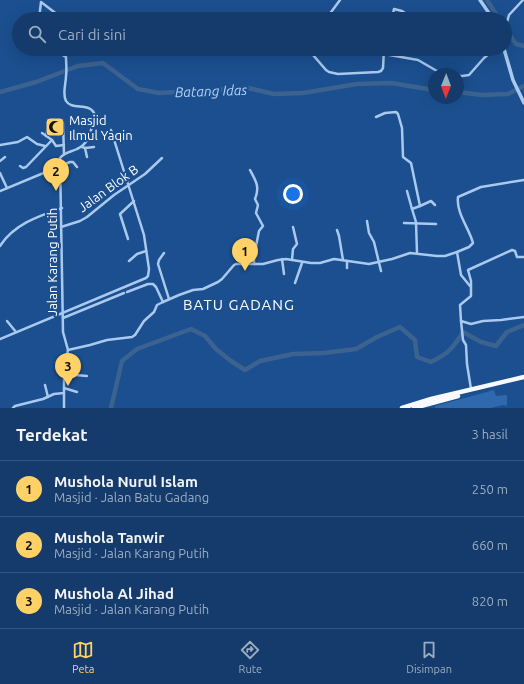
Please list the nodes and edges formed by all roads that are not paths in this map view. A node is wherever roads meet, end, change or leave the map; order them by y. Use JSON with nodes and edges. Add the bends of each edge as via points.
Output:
{"nodes":[{"id":1,"x":340,"y":0,"type":"edge"},
{"id":2,"x":480,"y":0,"type":"edge"},
{"id":3,"x":523,"y":0,"type":"edge"},
{"id":4,"x":40,"y":12,"type":"edge"},
{"id":5,"x":54,"y":12,"type":"edge"},
{"id":6,"x":331,"y":12,"type":"edge"},
{"id":7,"x":393,"y":12,"type":"edge"},
{"id":8,"x":404,"y":12,"type":"edge"},
{"id":9,"x":488,"y":12,"type":"edge"},
{"id":10,"x":512,"y":12,"type":"edge"},
{"id":11,"x":64,"y":56,"type":"edge"},
{"id":12,"x":314,"y":56,"type":"edge"},
{"id":13,"x":384,"y":56,"type":"edge"},
{"id":14,"x":395,"y":56,"type":"edge"},
{"id":15,"x":486,"y":56,"type":"edge"},
{"id":16,"x":506,"y":56,"type":"edge"},
{"id":17,"x":432,"y":68,"type":"edge"},
{"id":18,"x":464,"y":76,"type":"edge"},
{"id":19,"x":524,"y":103,"type":"edge"},
{"id":20,"x":376,"y":117,"type":"dead end"},
{"id":21,"x":63,"y":123,"type":"dead end"},
{"id":22,"x":112,"y":130,"type":"dead end"},
{"id":23,"x":47,"y":132,"type":"dead end"},
{"id":24,"x":42,"y":133,"type":"dead end"},
{"id":25,"x":46,"y":136,"type":"junction"},
{"id":26,"x":52,"y":140,"type":"junction"},
{"id":27,"x":0,"y":145,"type":"edge"},
{"id":28,"x":64,"y":145,"type":"junction"},
{"id":29,"x":46,"y":146,"type":"junction"},
{"id":30,"x":84,"y":147,"type":"junction"},
{"id":31,"x":94,"y":147,"type":"dead end"},
{"id":32,"x":64,"y":154,"type":"junction"},
{"id":33,"x":5,"y":157,"type":"dead end"},
{"id":34,"x":87,"y":157,"type":"dead end"},
{"id":35,"x":162,"y":158,"type":"dead end"},
{"id":36,"x":0,"y":161,"type":"edge"},
{"id":37,"x":20,"y":166,"type":"dead end"},
{"id":38,"x":60,"y":166,"type":"junction"},
{"id":39,"x":77,"y":167,"type":"dead end"},
{"id":40,"x":250,"y":170,"type":"dead end"},
{"id":41,"x":0,"y":173,"type":"edge"},
{"id":42,"x":524,"y":180,"type":"edge"},
{"id":43,"x":129,"y":185,"type":"junction"},
{"id":44,"x":7,"y":188,"type":"junction"},
{"id":45,"x":0,"y":191,"type":"edge"},
{"id":46,"x":407,"y":191,"type":"dead end"},
{"id":47,"x":134,"y":201,"type":"junction"},
{"id":48,"x":435,"y":205,"type":"dead end"},
{"id":49,"x":420,"y":206,"type":"junction"},
{"id":50,"x":62,"y":208,"type":"junction"},
{"id":51,"x":412,"y":209,"type":"junction"},
{"id":52,"x":367,"y":221,"type":"dead end"},
{"id":53,"x":416,"y":222,"type":"junction"},
{"id":54,"x":404,"y":223,"type":"dead end"},
{"id":55,"x":436,"y":224,"type":"dead end"},
{"id":56,"x":61,"y":227,"type":"junction"},
{"id":57,"x":293,"y":227,"type":"dead end"},
{"id":58,"x":337,"y":230,"type":"dead end"},
{"id":59,"x":128,"y":239,"type":"dead end"},
{"id":60,"x":0,"y":246,"type":"edge"},
{"id":61,"x":146,"y":252,"type":"junction"},
{"id":62,"x":458,"y":252,"type":"junction"},
{"id":63,"x":164,"y":253,"type":"dead end"},
{"id":64,"x":417,"y":253,"type":"junction"},
{"id":65,"x":524,"y":257,"type":"edge"},
{"id":66,"x":282,"y":259,"type":"junction"},
{"id":67,"x":129,"y":260,"type":"dead end"},
{"id":68,"x":292,"y":260,"type":"junction"},
{"id":69,"x":343,"y":260,"type":"junction"},
{"id":70,"x":347,"y":261,"type":"junction"},
{"id":71,"x":302,"y":263,"type":"junction"},
{"id":72,"x":379,"y":263,"type":"junction"},
{"id":73,"x":254,"y":264,"type":"junction"},
{"id":74,"x":347,"y":268,"type":"dead end"},
{"id":75,"x":381,"y":271,"type":"dead end"},
{"id":76,"x":284,"y":274,"type":"dead end"},
{"id":77,"x":295,"y":283,"type":"dead end"},
{"id":78,"x":470,"y":286,"type":"junction"},
{"id":79,"x":170,"y":299,"type":"junction"},
{"id":80,"x":163,"y":302,"type":"junction"},
{"id":81,"x":62,"y":312,"type":"junction"},
{"id":82,"x":524,"y":317,"type":"edge"},
{"id":83,"x":63,"y":318,"type":"junction"},
{"id":84,"x":7,"y":321,"type":"dead end"},
{"id":85,"x":461,"y":321,"type":"junction"},
{"id":86,"x":16,"y":332,"type":"junction"},
{"id":87,"x":0,"y":339,"type":"edge"},
{"id":88,"x":68,"y":350,"type":"junction"},
{"id":89,"x":64,"y":374,"type":"junction"},
{"id":90,"x":87,"y":376,"type":"dead end"},
{"id":91,"x":524,"y":376,"type":"edge"},
{"id":92,"x":524,"y":380,"type":"edge"},
{"id":93,"x":45,"y":385,"type":"dead end"},
{"id":94,"x":64,"y":388,"type":"junction"},
{"id":95,"x":471,"y":390,"type":"junction"},
{"id":96,"x":77,"y":392,"type":"dead end"},
{"id":97,"x":64,"y":393,"type":"junction"},
{"id":98,"x":48,"y":397,"type":"junction"},
{"id":99,"x":429,"y":404,"type":"edge"},
{"id":100,"x":13,"y":408,"type":"edge"},
{"id":101,"x":64,"y":408,"type":"edge"},
{"id":102,"x":402,"y":408,"type":"edge"},
{"id":103,"x":414,"y":408,"type":"edge"}],
"edges":[{"from":1,"to":6,"type":"street"},
{"from":2,"to":9,"type":"street"},
{"from":3,"to":10,"type":"street"},
{"from":4,"to":5,"type":"street","via":[[42,2]]},
{"from":7,"to":8,"type":"street","via":[[394,9]]},
{"from":11,"to":30,"type":"street","via":[[66,102],[91,109],[95,116]]},
{"from":12,"to":13,"type":"street","via":[[326,70],[338,74],[380,72]]},
{"from":14,"to":17,"type":"street","via":[[418,60]]},
{"from":15,"to":18,"type":"street","via":[[469,75]]},
{"from":16,"to":19,"type":"street","via":[[512,80]]},
{"from":20,"to":49,"type":"street","via":[[397,113],[402,128],[403,156],[411,163]]},
{"from":21,"to":28,"type":"street","name":"Jalan Karang Putih"},
{"from":22,"to":43,"type":"street"},
{"from":23,"to":25,"type":"street"},
{"from":24,"to":25,"type":"street"},
{"from":25,"to":26,"type":"street"},
{"from":26,"to":28,"type":"street","via":[[56,146]]},
{"from":26,"to":29,"type":"street"},
{"from":27,"to":29,"type":"street","via":[[18,142],[27,137],[39,145]]},
{"from":28,"to":32,"type":"street","name":"Jalan Karang Putih"},
{"from":29,"to":37,"type":"street","via":[[26,167]]},
{"from":30,"to":31,"type":"street"},
{"from":30,"to":32,"type":"street"},
{"from":30,"to":34,"type":"street"},
{"from":32,"to":38,"type":"street","name":"Jalan Karang Putih","via":[[60,158]]},
{"from":33,"to":36,"type":"street"},
{"from":35,"to":43,"type":"street","name":"Jalan Blok B"},
{"from":38,"to":39,"type":"street","via":[[72,161]]},
{"from":38,"to":44,"type":"street"},
{"from":38,"to":50,"type":"street","name":"Jalan Karang Putih"},
{"from":40,"to":73,"type":"street","via":[[258,185],[256,213],[263,226],[254,249]]},
{"from":41,"to":44,"type":"street"},
{"from":42,"to":62,"type":"street","via":[[481,187],[458,197],[472,243]]},
{"from":43,"to":47,"type":"street"},
{"from":43,"to":56,"type":"street","name":"Jalan Blok B","via":[[83,220]]},
{"from":44,"to":45,"type":"street"},
{"from":46,"to":51,"type":"street"},
{"from":47,"to":59,"type":"street","via":[[120,214]]},
{"from":47,"to":61,"type":"street"},
{"from":48,"to":49,"type":"street","via":[[431,201]]},
{"from":49,"to":51,"type":"street"},
{"from":50,"to":56,"type":"street","name":"Jalan Karang Putih"},
{"from":50,"to":60,"type":"street","via":[[23,224]]},
{"from":51,"to":53,"type":"street"},
{"from":52,"to":72,"type":"street"},
{"from":53,"to":54,"type":"street"},
{"from":53,"to":55,"type":"street"},
{"from":53,"to":64,"type":"street"},
{"from":56,"to":81,"type":"street","name":"Jalan Karang Putih"},
{"from":57,"to":68,"type":"street","via":[[297,244],[293,250]]},
{"from":58,"to":69,"type":"street"},
{"from":61,"to":67,"type":"street","via":[[137,254]]},
{"from":61,"to":81,"type":"street","via":[[149,269],[147,277]]},
{"from":62,"to":64,"type":"street","via":[[437,256]]},
{"from":62,"to":78,"type":"street","via":[[461,275]]},
{"from":63,"to":79,"type":"street","via":[[158,264]]},
{"from":64,"to":72,"type":"street"},
{"from":65,"to":78,"type":"street","via":[[517,257],[512,250],[469,270]]},
{"from":66,"to":68,"type":"street"},
{"from":66,"to":73,"type":"street"},
{"from":66,"to":76,"type":"street"},
{"from":68,"to":71,"type":"street"},
{"from":69,"to":70,"type":"street"},
{"from":69,"to":71,"type":"street","via":[[331,259],[317,264]]},
{"from":70,"to":72,"type":"street"},
{"from":70,"to":74,"type":"street"},
{"from":71,"to":77,"type":"street"},
{"from":72,"to":75,"type":"street"},
{"from":73,"to":79,"type":"street","via":[[235,265],[218,282]]},
{"from":78,"to":85,"type":"street","via":[[470,297],[460,305]]},
{"from":79,"to":80,"type":"street"},
{"from":80,"to":83,"type":"street","via":[[156,287],[148,284]]},
{"from":80,"to":88,"type":"street","via":[[156,306],[154,312],[132,337],[107,340]]},
{"from":81,"to":83,"type":"street","name":"Jalan Karang Putih"},
{"from":81,"to":86,"type":"street"},
{"from":82,"to":85,"type":"street","via":[[471,324]]},
{"from":83,"to":88,"type":"street","name":"Jalan Karang Putih","via":[[63,337]]},
{"from":84,"to":86,"type":"street"},
{"from":85,"to":95,"type":"street"},
{"from":86,"to":87,"type":"street"},
{"from":88,"to":89,"type":"street","name":"Jalan Karang Putih"},
{"from":89,"to":90,"type":"street"},
{"from":89,"to":94,"type":"street","name":"Jalan Karang Putih"},
{"from":91,"to":95,"type":"highway"},
{"from":92,"to":99,"type":"highway"},
{"from":93,"to":98,"type":"street"},
{"from":94,"to":96,"type":"street"},
{"from":94,"to":97,"type":"street","name":"Jalan Karang Putih"},
{"from":95,"to":99,"type":"highway"},
{"from":97,"to":98,"type":"street"},
{"from":97,"to":101,"type":"street","name":"Jalan Karang Putih"},
{"from":98,"to":100,"type":"street"},
{"from":99,"to":102,"type":"highway"},
{"from":99,"to":103,"type":"highway"}]}
